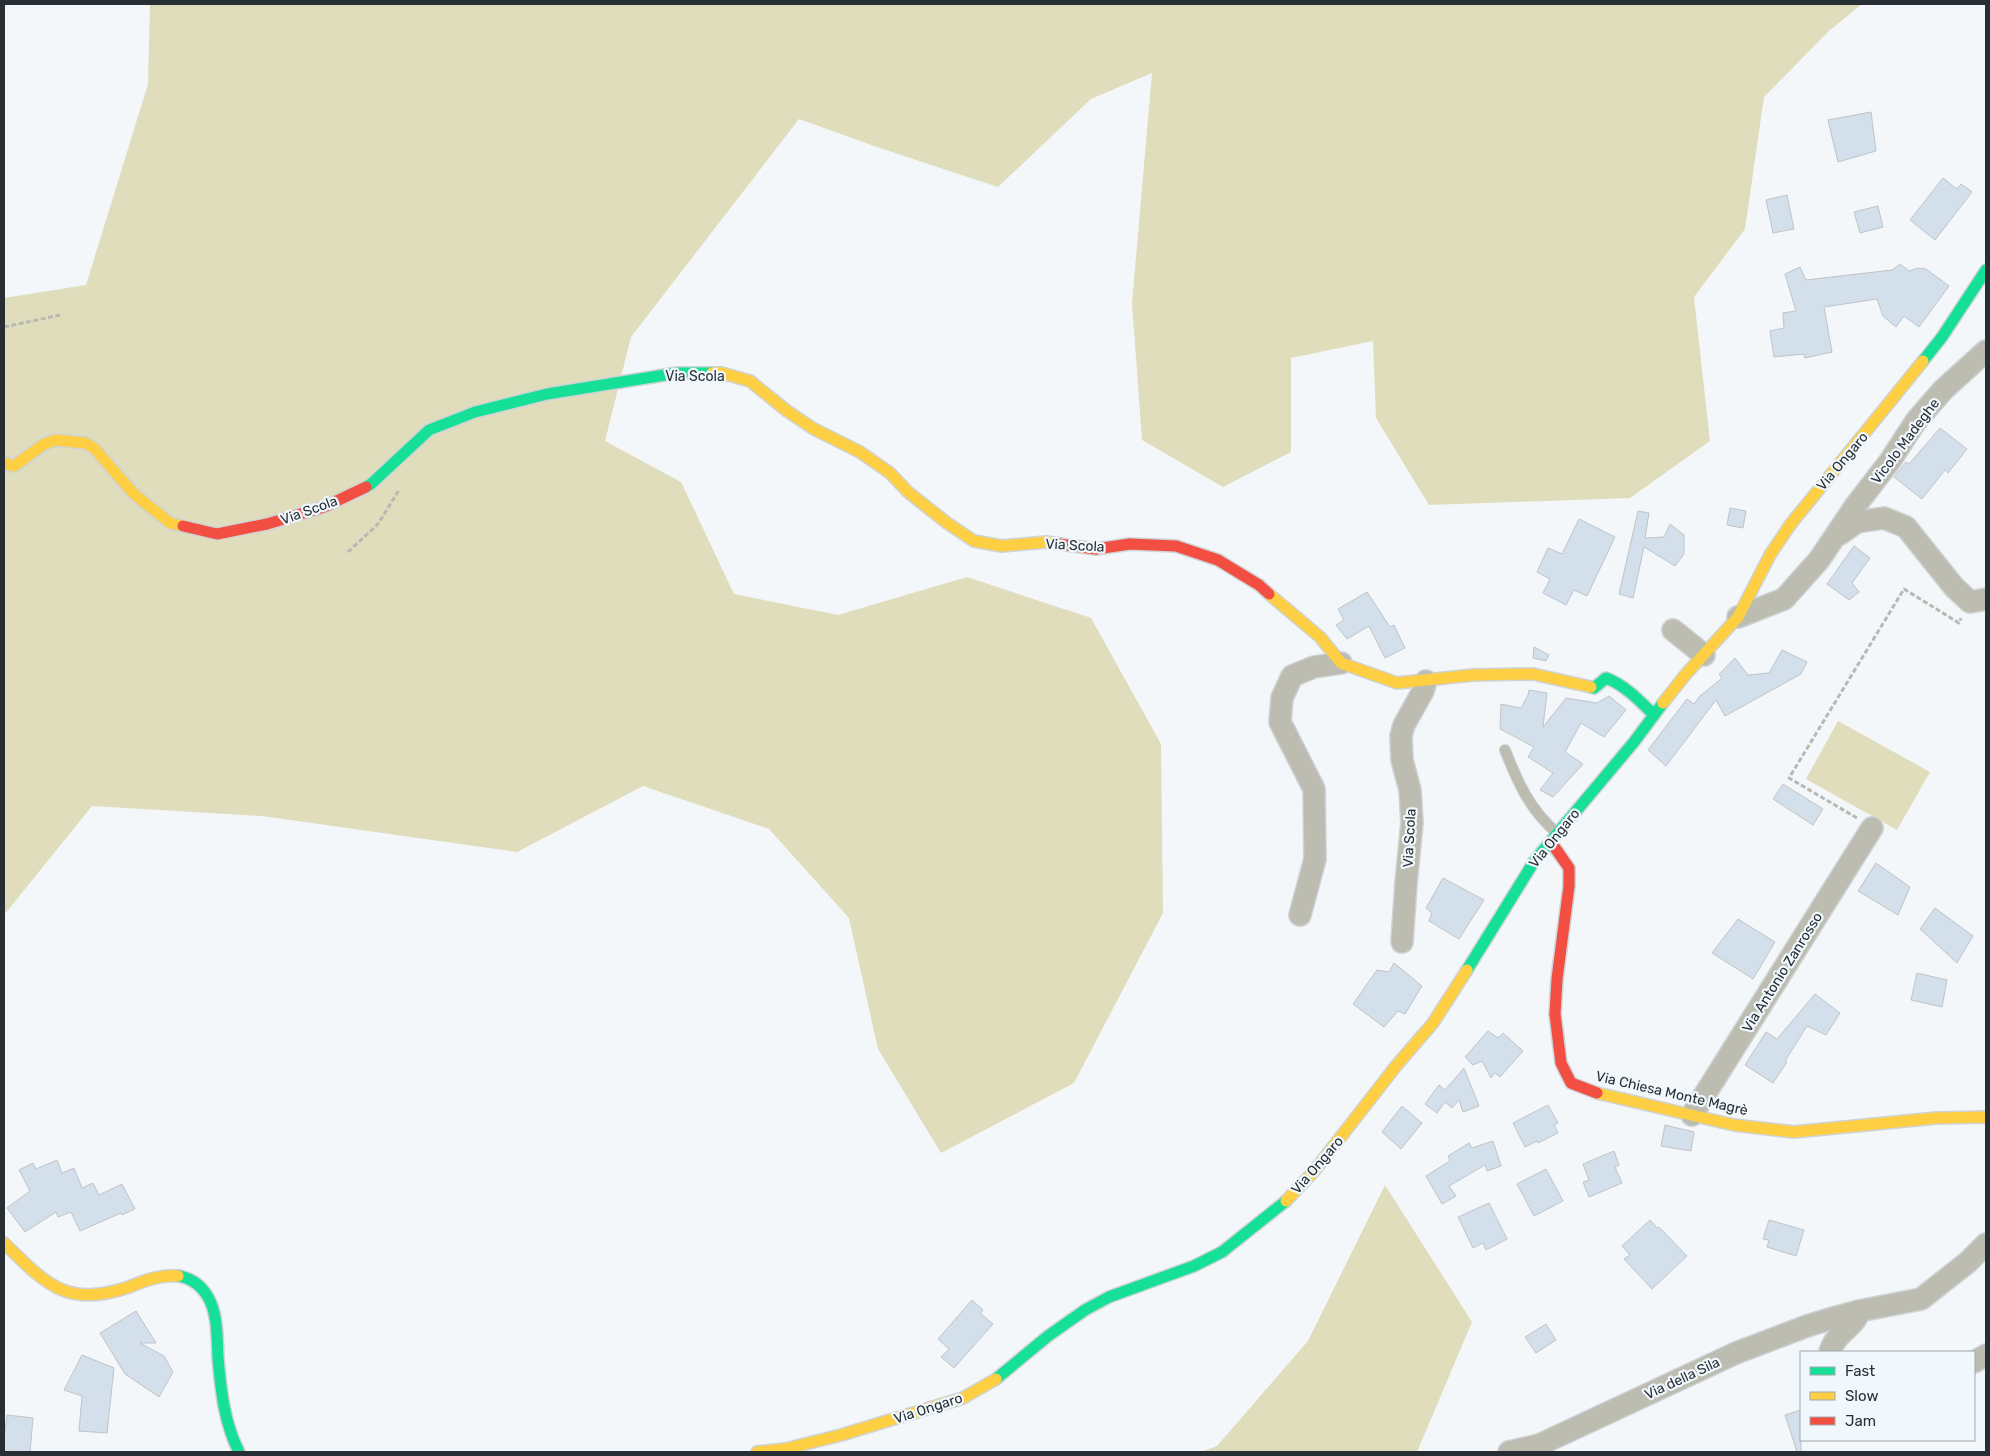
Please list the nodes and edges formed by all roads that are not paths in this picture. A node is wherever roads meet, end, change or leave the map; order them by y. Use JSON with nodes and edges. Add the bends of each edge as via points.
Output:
{"nodes":[{"id":1,"x":1986,"y":270,"type":"edge"},
{"id":2,"x":1986,"y":351,"type":"edge"},
{"id":3,"x":4,"y":463,"type":"edge"},
{"id":4,"x":1834,"y":539,"type":"junction"},
{"id":5,"x":1978,"y":600,"type":"edge"},
{"id":6,"x":1738,"y":617,"type":"junction"},
{"id":7,"x":1673,"y":630,"type":"dead end"},
{"id":8,"x":1704,"y":655,"type":"junction"},
{"id":9,"x":1341,"y":663,"type":"junction"},
{"id":10,"x":1426,"y":681,"type":"junction"},
{"id":11,"x":1654,"y":715,"type":"junction"},
{"id":12,"x":1505,"y":750,"type":"dead end"},
{"id":13,"x":1872,"y":828,"type":"road end"},
{"id":14,"x":1555,"y":838,"type":"junction"},
{"id":15,"x":1300,"y":915,"type":"dead end"},
{"id":16,"x":1402,"y":942,"type":"dead end"},
{"id":17,"x":1692,"y":1115,"type":"junction"},
{"id":18,"x":1986,"y":1118,"type":"edge"},
{"id":19,"x":4,"y":1243,"type":"edge"},
{"id":20,"x":1986,"y":1244,"type":"edge"},
{"id":21,"x":1859,"y":1311,"type":"junction"},
{"id":22,"x":1830,"y":1351,"type":"edge"},
{"id":23,"x":1986,"y":1355,"type":"edge"},
{"id":24,"x":1975,"y":1361,"type":"edge"},
{"id":25,"x":239,"y":1452,"type":"edge"},
{"id":26,"x":758,"y":1452,"type":"edge"},
{"id":27,"x":1510,"y":1452,"type":"edge"}],
"edges":[{"from":1,"to":6,"type":"street","name":"Via Ongaro","via":[[1942,337],[1790,525],[1770,555]]},
{"from":2,"to":4,"type":"street","name":"Vicolo Madeghe","via":[[1916,421]]},
{"from":3,"to":9,"type":"street","name":"Via Scola","via":[[14,466],[44,444],[56,440],[84,443],[94,448],[134,494],[170,523],[217,534],[268,524],[324,507],[371,484],[429,430],[475,412],[546,394],[677,373],[722,373],[750,381],[814,429],[860,452],[974,541],[1002,546],[1046,542],[1096,549],[1130,544],[1176,546],[1218,560],[1259,585],[1320,637]]},
{"from":4,"to":5,"type":"street","name":"Vicolo Madeghe","via":[[1857,522],[1884,518],[1906,527],[1954,587]]},
{"from":4,"to":6,"type":"street","name":"Vicolo Madeghe","via":[[1784,599]]},
{"from":6,"to":8,"type":"street","name":"Via Ongaro"},
{"from":7,"to":8,"type":"street"},
{"from":8,"to":11,"type":"street","name":"Via Ongaro"},
{"from":9,"to":10,"type":"street","via":[[1397,683]]},
{"from":9,"to":15,"type":"street","via":[[1292,676],[1282,698],[1280,722],[1314,789],[1315,859]]},
{"from":10,"to":11,"type":"street","via":[[1473,675],[1533,674],[1594,688],[1606,678],[1619,684]]},
{"from":10,"to":16,"type":"street","name":"Via Scola","via":[[1401,736],[1412,823]]},
{"from":11,"to":14,"type":"street","name":"Via Ongaro"},
{"from":12,"to":14,"type":"lane","via":[[1521,788]]},
{"from":13,"to":17,"type":"street","name":"Via Antonio Zanrosso"},
{"from":14,"to":17,"type":"street","name":"Via Chiesa Monte Magrè","via":[[1569,868],[1555,1014],[1561,1062],[1571,1083],[1597,1093]]},
{"from":14,"to":26,"type":"street","name":"Via Ongaro","via":[[1535,860],[1433,1023],[1316,1170],[1259,1225],[1222,1252],[1109,1297],[1085,1310],[997,1378],[963,1398],[841,1436]]},
{"from":17,"to":18,"type":"street","name":"Via Chiesa Monte Magrè","via":[[1734,1125],[1794,1132],[1936,1118]]},
{"from":19,"to":25,"type":"street","via":[[46,1282],[72,1294],[99,1296],[168,1274],[194,1281],[208,1296],[214,1312],[222,1403]]},
{"from":20,"to":21,"type":"street","name":"Via della Sila","via":[[1921,1299]]},
{"from":21,"to":22,"type":"street","via":[[1857,1319],[1833,1342]]},
{"from":21,"to":27,"type":"street","name":"Via della Sila","via":[[1807,1326],[1736,1353],[1540,1445]]},
{"from":23,"to":24,"type":"street"}]}
